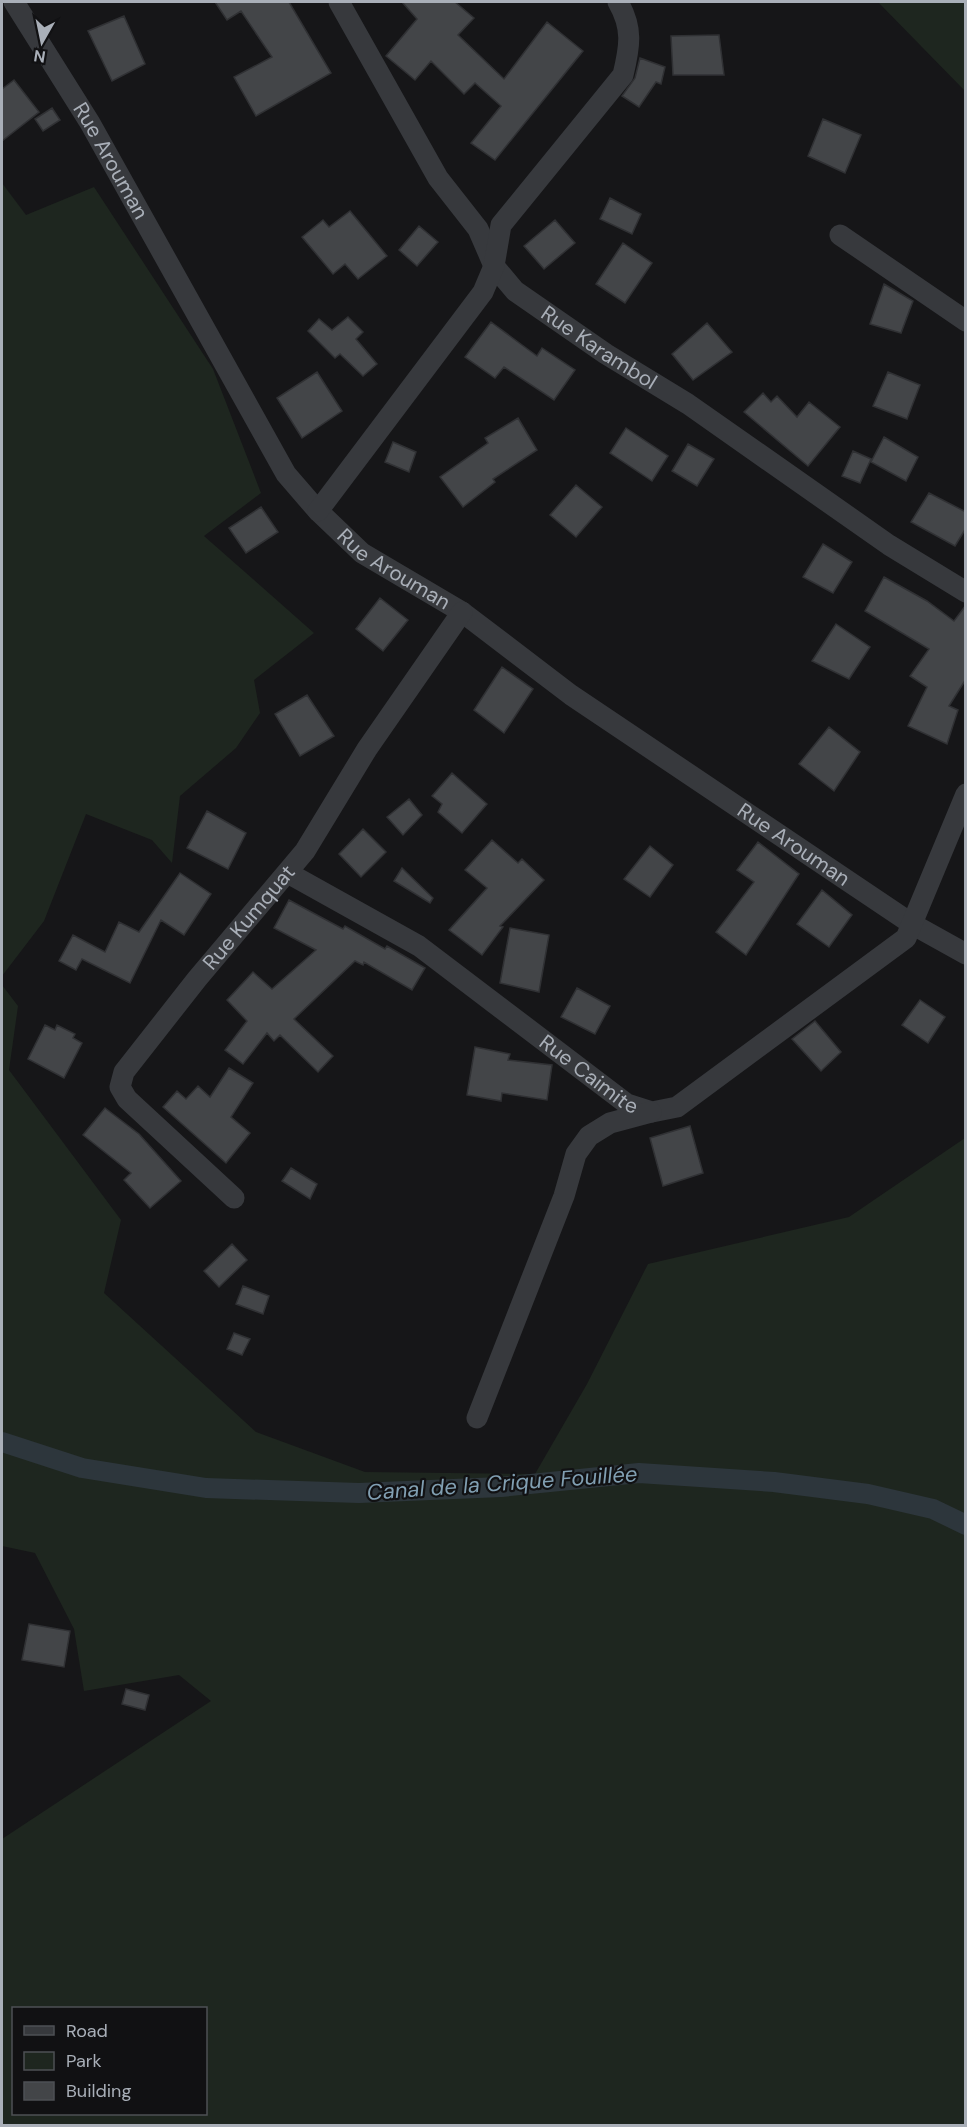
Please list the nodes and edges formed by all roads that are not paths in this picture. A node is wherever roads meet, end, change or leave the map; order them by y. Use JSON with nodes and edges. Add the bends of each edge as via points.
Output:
{"nodes":[{"id":1,"x":14,"y":2,"type":"edge"},
{"id":2,"x":339,"y":2,"type":"edge"},
{"id":3,"x":618,"y":2,"type":"edge"},
{"id":4,"x":840,"y":235,"type":"dead end"},
{"id":5,"x":494,"y":266,"type":"junction"},
{"id":6,"x":966,"y":321,"type":"edge"},
{"id":7,"x":318,"y":511,"type":"junction"},
{"id":8,"x":966,"y":592,"type":"edge"},
{"id":9,"x":462,"y":612,"type":"junction"},
{"id":10,"x":966,"y":794,"type":"edge"},
{"id":11,"x":288,"y":873,"type":"junction"},
{"id":12,"x":912,"y":924,"type":"junction"},
{"id":13,"x":966,"y":954,"type":"edge"},
{"id":14,"x":652,"y":1112,"type":"junction"},
{"id":15,"x":234,"y":1198,"type":"dead end"},
{"id":16,"x":477,"y":1418,"type":"dead end"}],
"edges":[{"from":1,"to":7,"type":"street","name":"Rue Arouman","via":[[90,123],[286,474]]},
{"from":2,"to":5,"type":"street","name":"Rue Karambol","via":[[438,178],[478,229]]},
{"from":3,"to":5,"type":"street","via":[[627,18],[630,47],[623,75],[501,225]]},
{"from":4,"to":6,"type":"street"},
{"from":5,"to":7,"type":"street","via":[[483,292]]},
{"from":5,"to":8,"type":"street","name":"Rue Karambol","via":[[515,291],[606,354],[688,404],[889,545]]},
{"from":7,"to":9,"type":"street","name":"Rue Arouman","via":[[362,553]]},
{"from":9,"to":11,"type":"street","name":"Rue Kumquat","via":[[373,740]]},
{"from":9,"to":12,"type":"street","name":"Rue Arouman","via":[[571,695]]},
{"from":10,"to":12,"type":"street","name":"Rue Caimite"},
{"from":11,"to":14,"type":"street","name":"Rue Caimite","via":[[419,946],[627,1104]]},
{"from":11,"to":15,"type":"street","name":"Rue Kumquat","via":[[182,997],[124,1072],[120,1087],[127,1099]]},
{"from":12,"to":13,"type":"street","name":"Rue Arouman"},
{"from":12,"to":14,"type":"street","name":"Rue Caimite","via":[[906,938],[895,948],[677,1107]]},
{"from":14,"to":16,"type":"street","via":[[610,1123],[589,1136],[576,1154],[564,1196]]}]}
